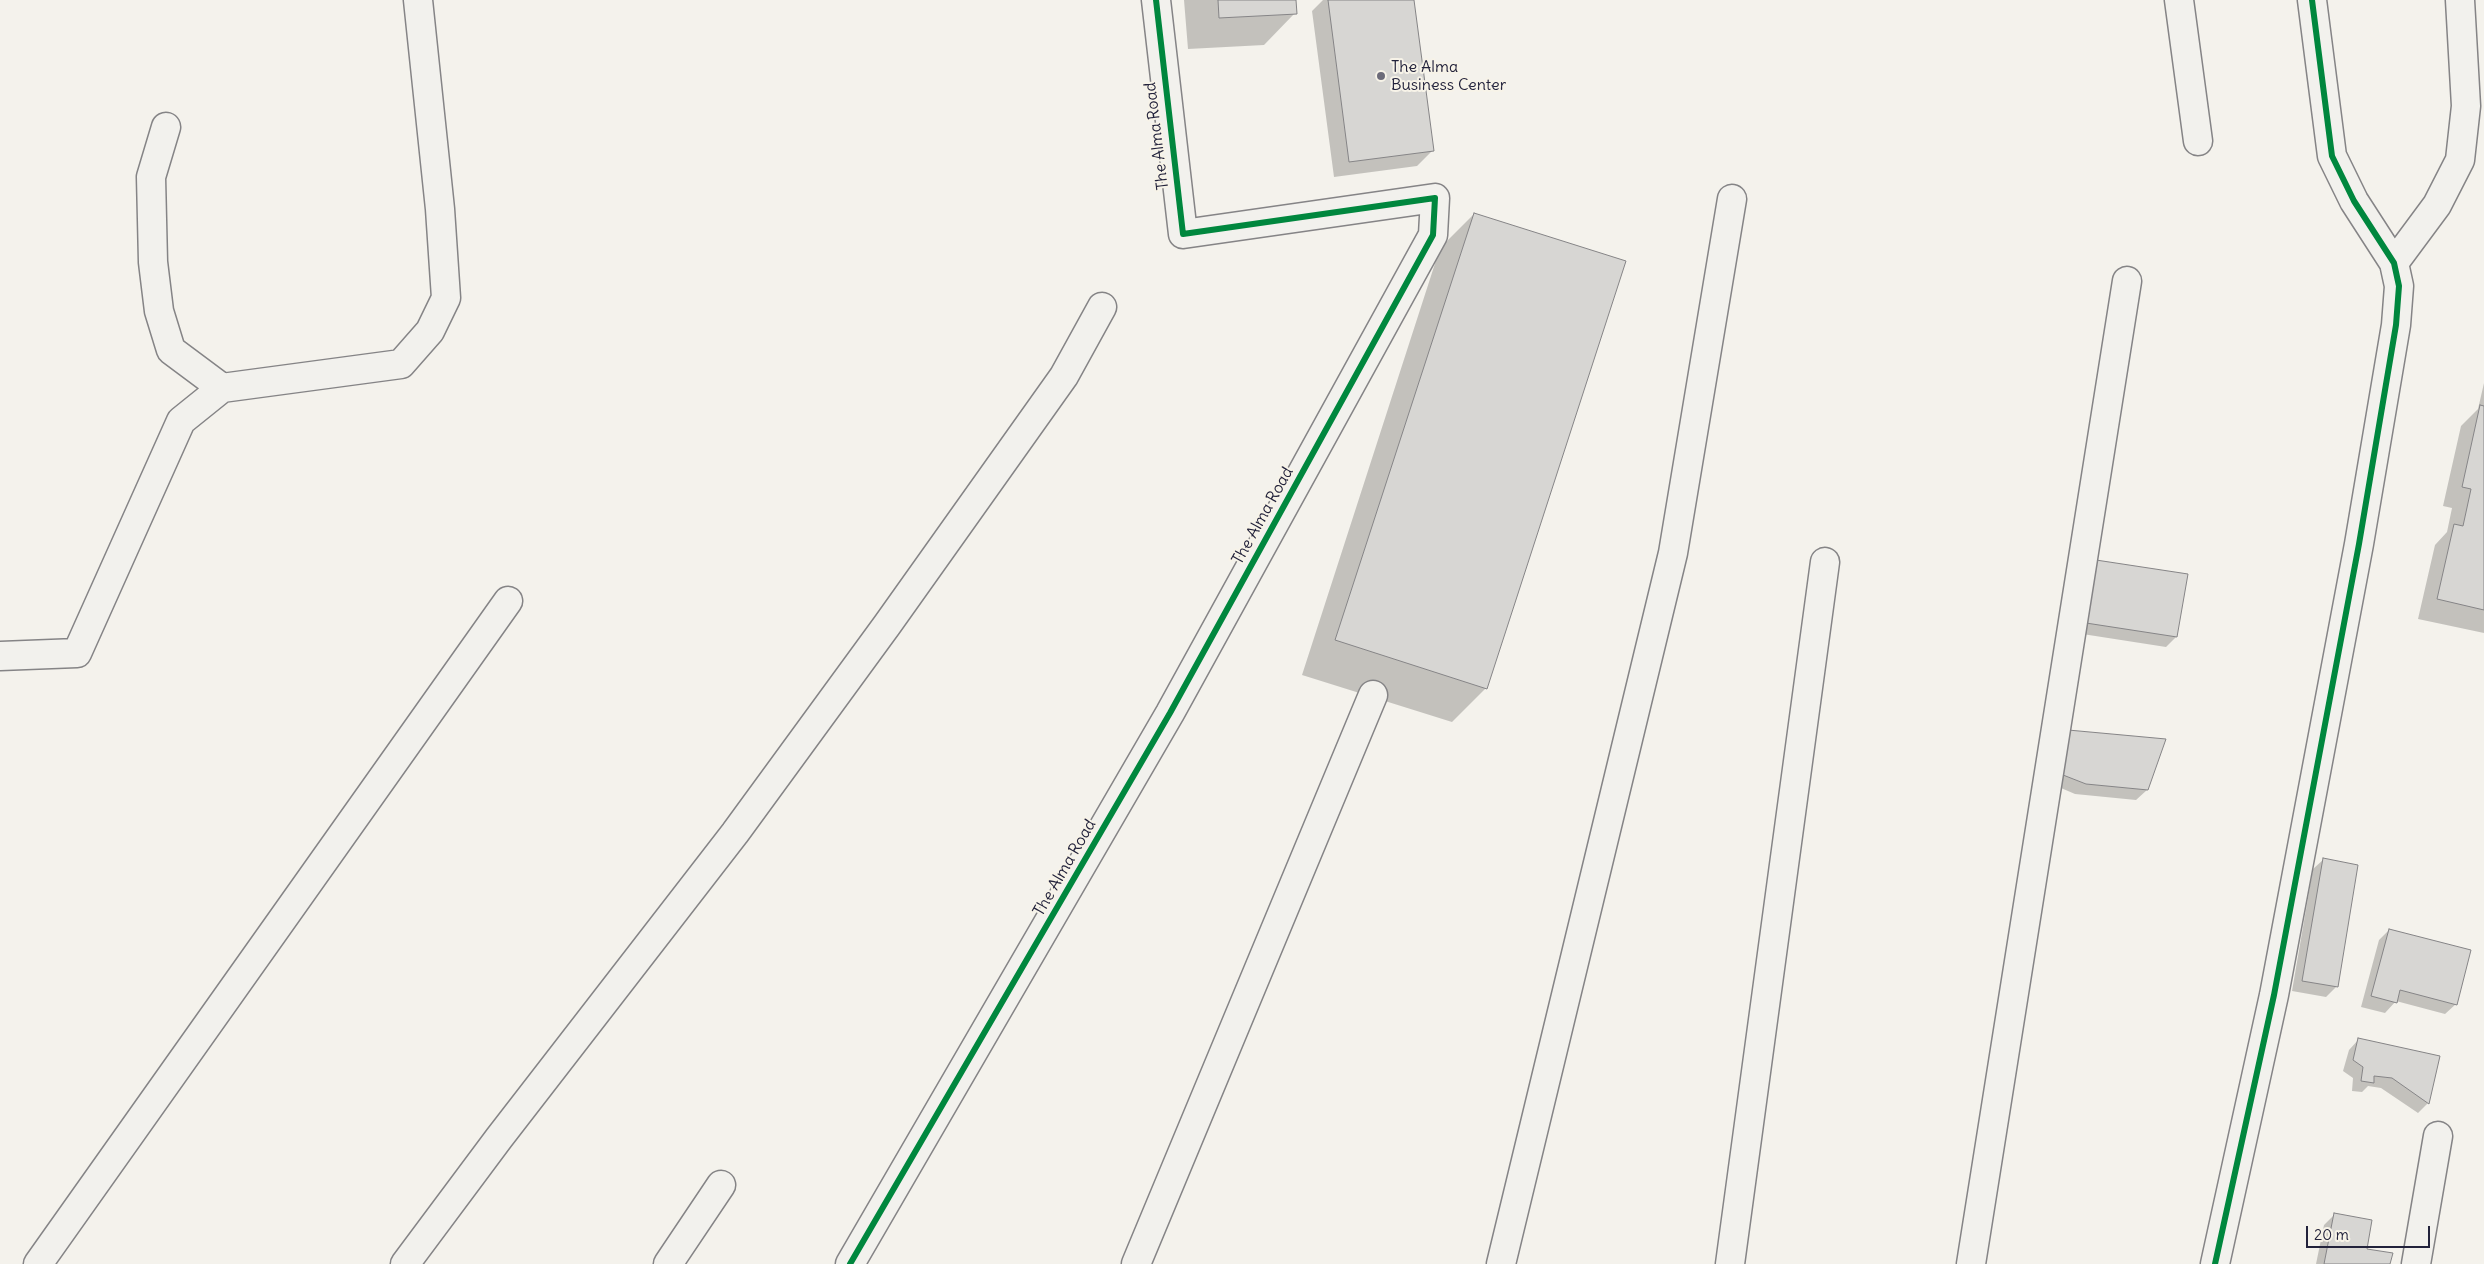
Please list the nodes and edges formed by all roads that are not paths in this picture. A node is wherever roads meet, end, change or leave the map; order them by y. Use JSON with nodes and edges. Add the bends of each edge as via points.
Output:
{"nodes":[{"id":1,"x":418,"y":0,"type":"edge"},
{"id":2,"x":1156,"y":0,"type":"edge"},
{"id":3,"x":2178,"y":0,"type":"edge"},
{"id":4,"x":2312,"y":0,"type":"edge"},
{"id":5,"x":2460,"y":0,"type":"edge"},
{"id":6,"x":166,"y":127,"type":"dead end"},
{"id":7,"x":2198,"y":141,"type":"dead end"},
{"id":8,"x":1732,"y":199,"type":"dead end"},
{"id":9,"x":2394,"y":263,"type":"junction"},
{"id":10,"x":2128,"y":280,"type":"dead end"},
{"id":11,"x":1102,"y":307,"type":"dead end"},
{"id":12,"x":222,"y":388,"type":"junction"},
{"id":13,"x":1825,"y":562,"type":"dead end"},
{"id":14,"x":508,"y":601,"type":"dead end"},
{"id":15,"x":0,"y":656,"type":"edge"},
{"id":16,"x":1373,"y":695,"type":"dead end"},
{"id":17,"x":2438,"y":1136,"type":"dead end"},
{"id":18,"x":721,"y":1185,"type":"dead end"},
{"id":19,"x":38,"y":1264,"type":"edge"},
{"id":20,"x":405,"y":1264,"type":"edge"},
{"id":21,"x":668,"y":1264,"type":"edge"},
{"id":22,"x":850,"y":1264,"type":"edge"},
{"id":23,"x":1136,"y":1264,"type":"edge"},
{"id":24,"x":1501,"y":1264,"type":"edge"},
{"id":25,"x":1730,"y":1264,"type":"edge"},
{"id":26,"x":1971,"y":1264,"type":"edge"},
{"id":27,"x":2215,"y":1264,"type":"edge"},
{"id":28,"x":2416,"y":1264,"type":"edge"}],
"edges":[{"from":1,"to":12,"type":"street","via":[[446,298],[430,332],[401,364]]},
{"from":2,"to":22,"type":"street","name":"The Alma Road","via":[[1183,234],[1435,198],[1433,236],[1170,713]]},
{"from":3,"to":7,"type":"street"},
{"from":4,"to":9,"type":"street","via":[[2332,156],[2354,202]]},
{"from":5,"to":9,"type":"street","via":[[2466,106],[2460,160],[2437,205]]},
{"from":6,"to":12,"type":"street","via":[[151,176],[153,262],[159,312],[171,350]]},
{"from":8,"to":24,"type":"street","via":[[1673,554]]},
{"from":9,"to":27,"type":"street","via":[[2399,286],[2396,325],[2359,544],[2274,995]]},
{"from":10,"to":26,"type":"street"},
{"from":11,"to":20,"type":"street","via":[[1064,376],[887,625],[735,833],[498,1138]]},
{"from":12,"to":15,"type":"street","via":[[181,421],[77,653]]},
{"from":13,"to":25,"type":"street"},
{"from":14,"to":19,"type":"street"},
{"from":16,"to":23,"type":"street"},
{"from":17,"to":28,"type":"street"},
{"from":18,"to":21,"type":"street"}]}
